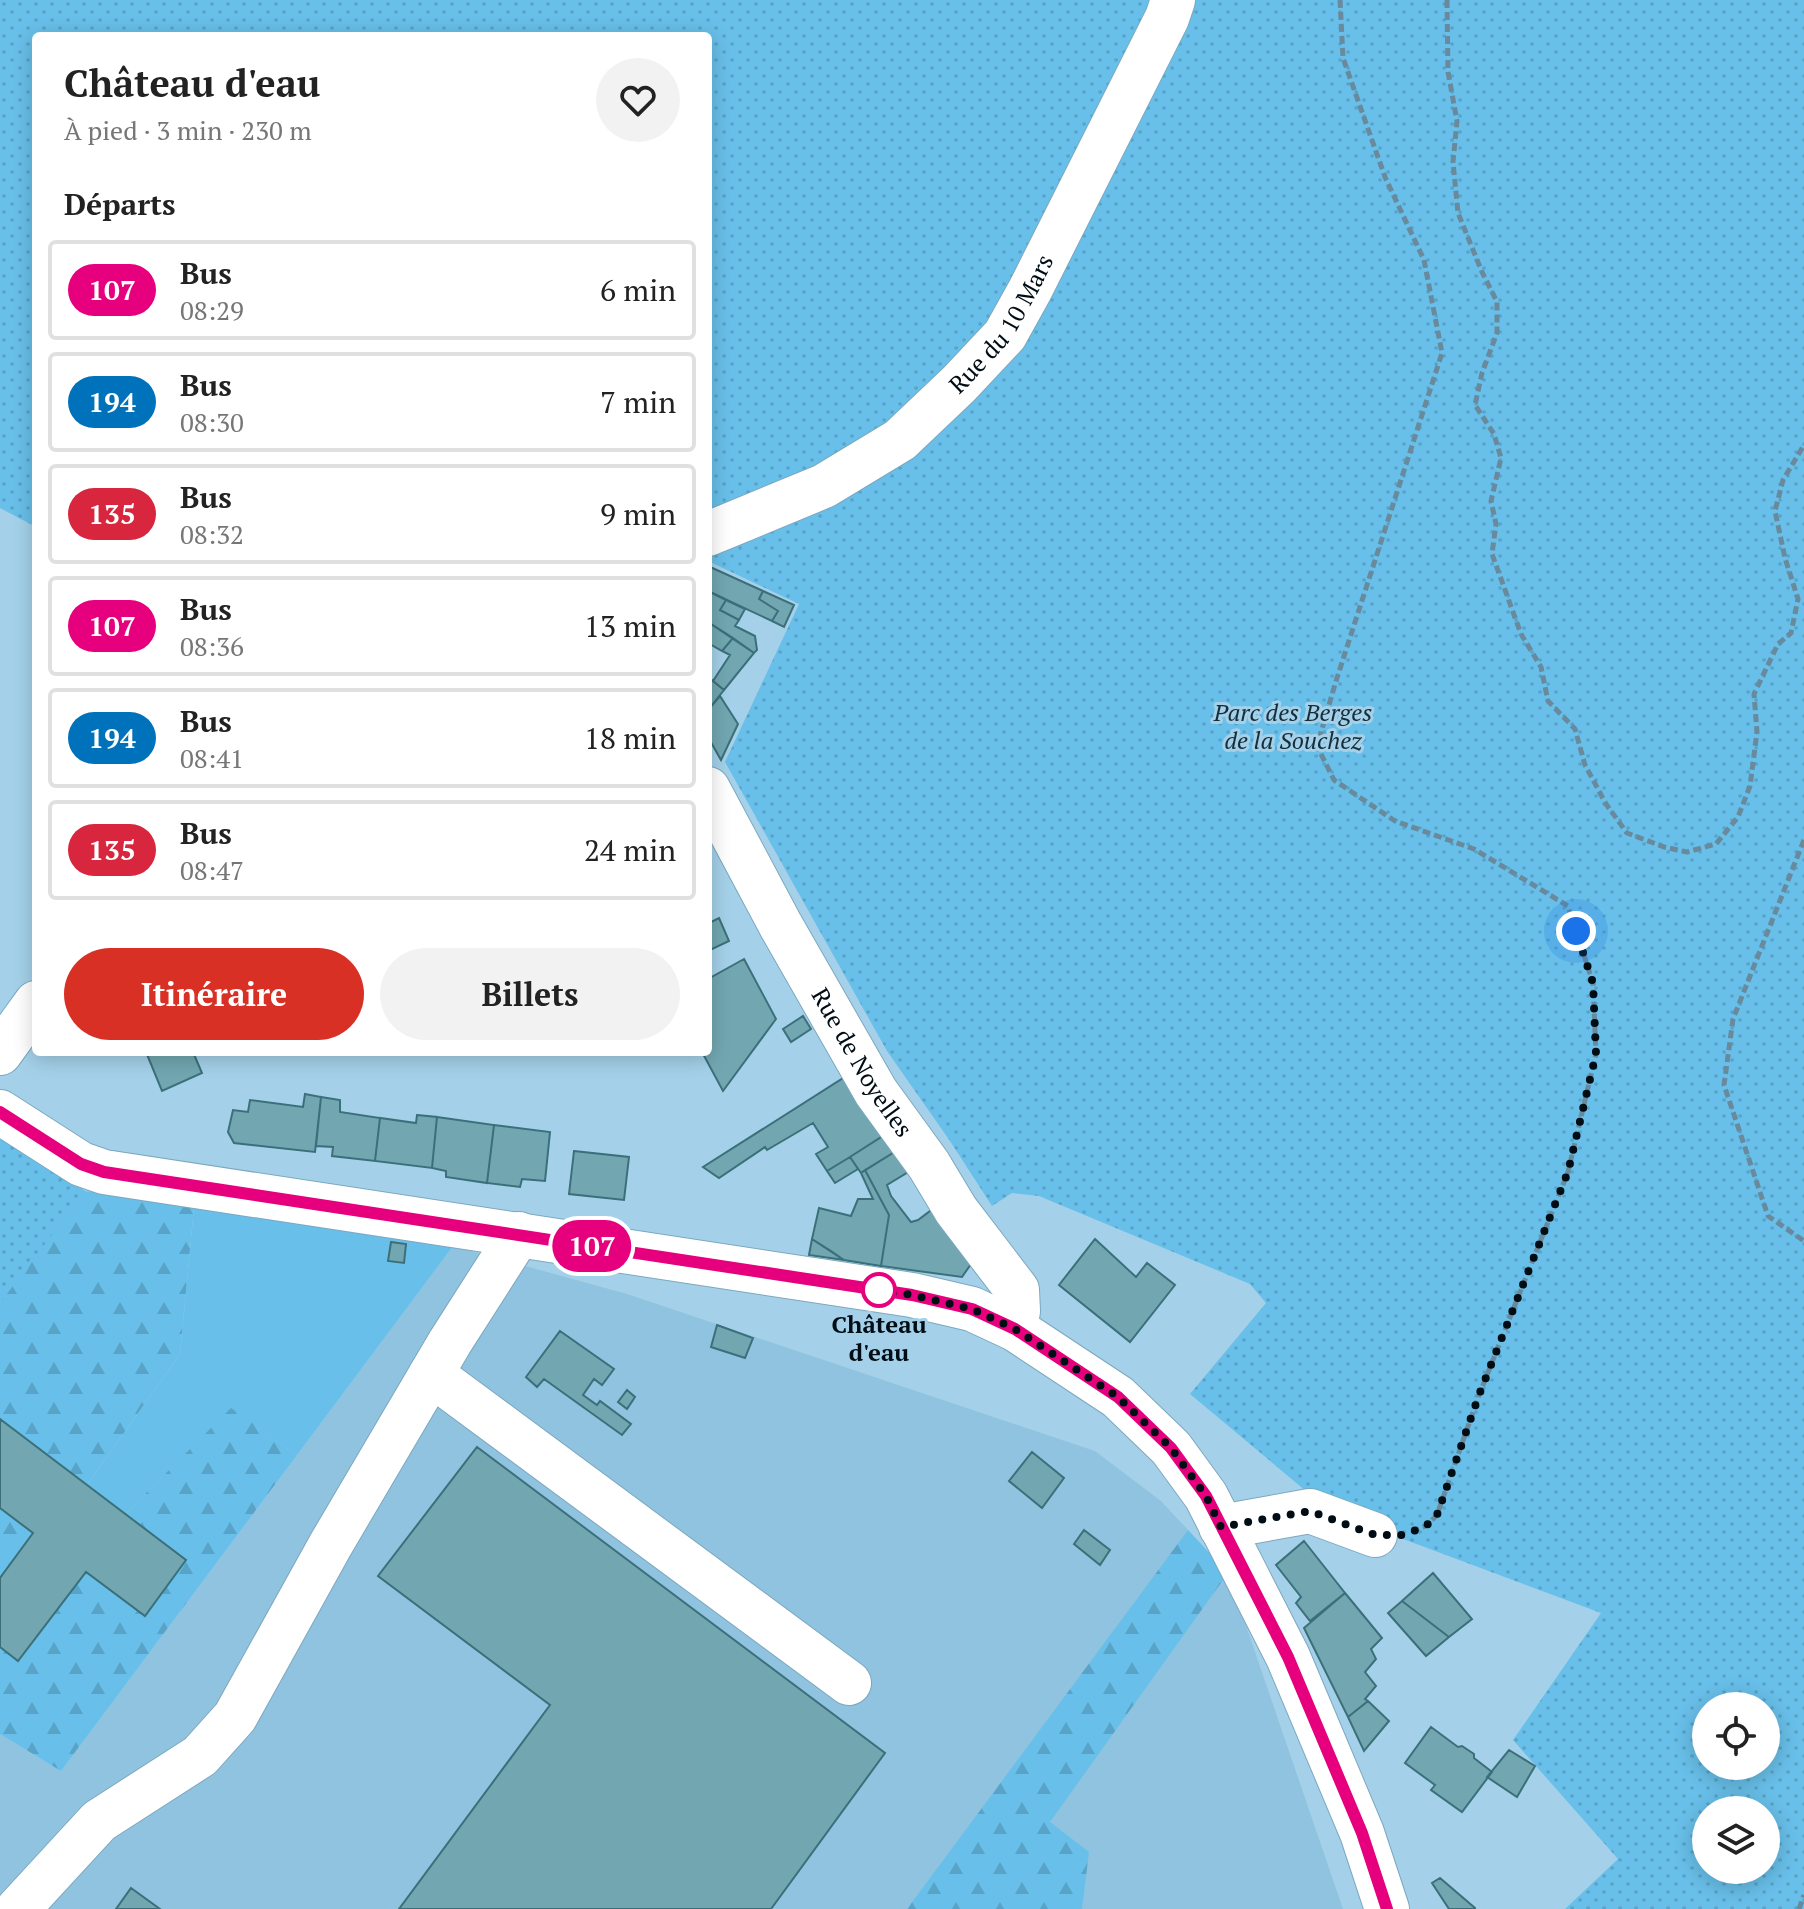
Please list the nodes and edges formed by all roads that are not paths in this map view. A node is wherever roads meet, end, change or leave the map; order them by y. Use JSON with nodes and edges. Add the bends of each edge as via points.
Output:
{"nodes":[{"id":1,"x":1173,"y":0,"type":"edge"},
{"id":2,"x":712,"y":532,"type":"edge"},
{"id":3,"x":712,"y":797,"type":"edge"},
{"id":4,"x":32,"y":1009,"type":"edge"},
{"id":5,"x":0,"y":1053,"type":"edge"},
{"id":6,"x":0,"y":1112,"type":"edge"},
{"id":7,"x":519,"y":1234,"type":"junction"},
{"id":8,"x":1015,"y":1329,"type":"junction"},
{"id":9,"x":431,"y":1374,"type":"junction"},
{"id":10,"x":1221,"y":1527,"type":"junction"},
{"id":11,"x":1375,"y":1535,"type":"road end"},
{"id":12,"x":849,"y":1683,"type":"dead end"},
{"id":13,"x":18,"y":1909,"type":"edge"},
{"id":14,"x":1387,"y":1909,"type":"edge"}],
"edges":[{"from":1,"to":2,"type":"street","name":"Rue du 10 Mars","via":[[1005,335],[900,440],[824,486]]},
{"from":3,"to":8,"type":"street","name":"Rue de Noyelles","via":[[876,1092],[1017,1290]]},
{"from":4,"to":5,"type":"street"},
{"from":6,"to":7,"type":"street","via":[[81,1164],[104,1172]]},
{"from":7,"to":8,"type":"street","via":[[912,1295],[972,1309]]},
{"from":7,"to":9,"type":"street"},
{"from":8,"to":10,"type":"street","via":[[1118,1397],[1171,1448]]},
{"from":9,"to":12,"type":"street"},
{"from":9,"to":13,"type":"street","via":[[235,1717],[200,1756],[99,1821]]},
{"from":10,"to":11,"type":"street","via":[[1310,1511]]},
{"from":10,"to":14,"type":"street","via":[[1288,1657],[1362,1833]]}]}
